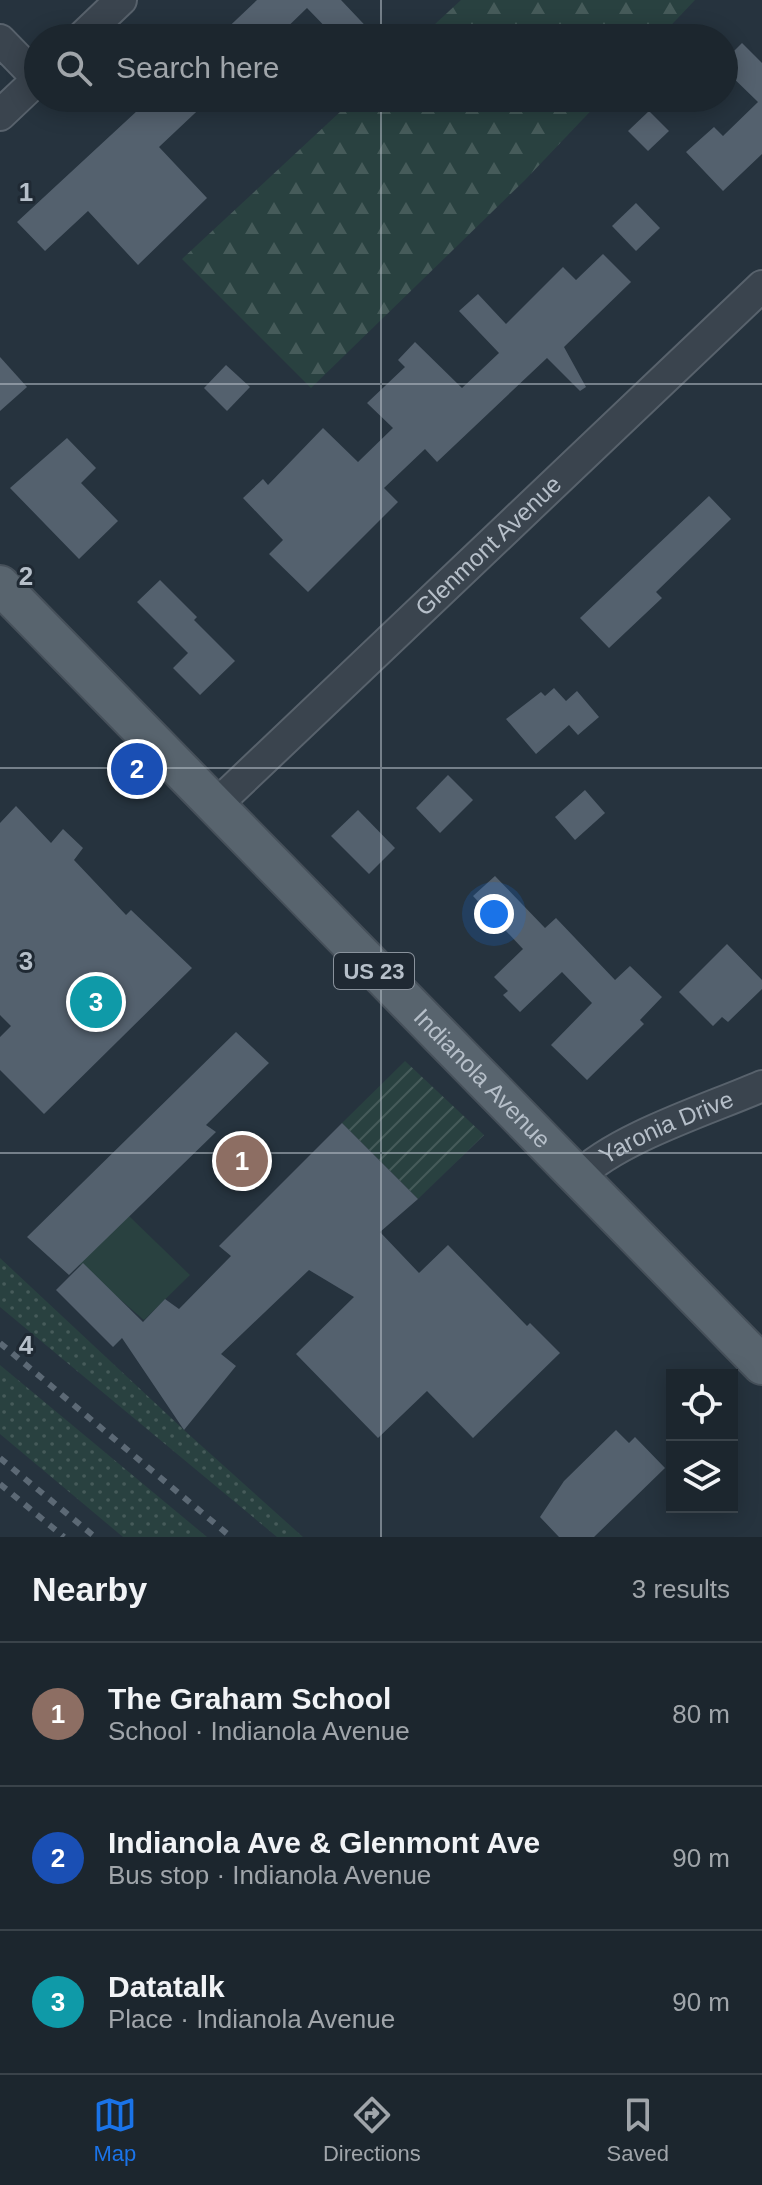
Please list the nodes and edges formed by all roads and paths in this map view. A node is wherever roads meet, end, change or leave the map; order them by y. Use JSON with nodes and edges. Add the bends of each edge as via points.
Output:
{"nodes":[{"id":1,"x":121,"y":0,"type":"edge"},
{"id":2,"x":96,"y":24,"type":"edge"},
{"id":3,"x":0,"y":40,"type":"edge"},
{"id":4,"x":24,"y":65,"type":"edge"},
{"id":5,"x":24,"y":92,"type":"edge"},
{"id":6,"x":0,"y":115,"type":"edge"},
{"id":7,"x":762,"y":286,"type":"edge"},
{"id":8,"x":0,"y":585,"type":"edge"},
{"id":9,"x":216,"y":805,"type":"junction"},
{"id":10,"x":762,"y":1086,"type":"edge"},
{"id":11,"x":578,"y":1177,"type":"junction"},
{"id":12,"x":762,"y":1365,"type":"edge"}],
"edges":[{"from":1,"to":2,"type":"street"},
{"from":3,"to":4,"type":"street"},
{"from":5,"to":6,"type":"street"},
{"from":7,"to":9,"type":"street","name":"Glenmont Avenue"},
{"from":8,"to":9,"type":"main road","name":"Indianola Avenue","number":"US 23"},
{"from":9,"to":11,"type":"main road","name":"Indianola Avenue","number":"US 23"},
{"from":10,"to":11,"type":"street","name":"Yaronia Drive","via":[[628,1143]]},
{"from":11,"to":12,"type":"main road","name":"Indianola Avenue","number":"US 23"}]}
